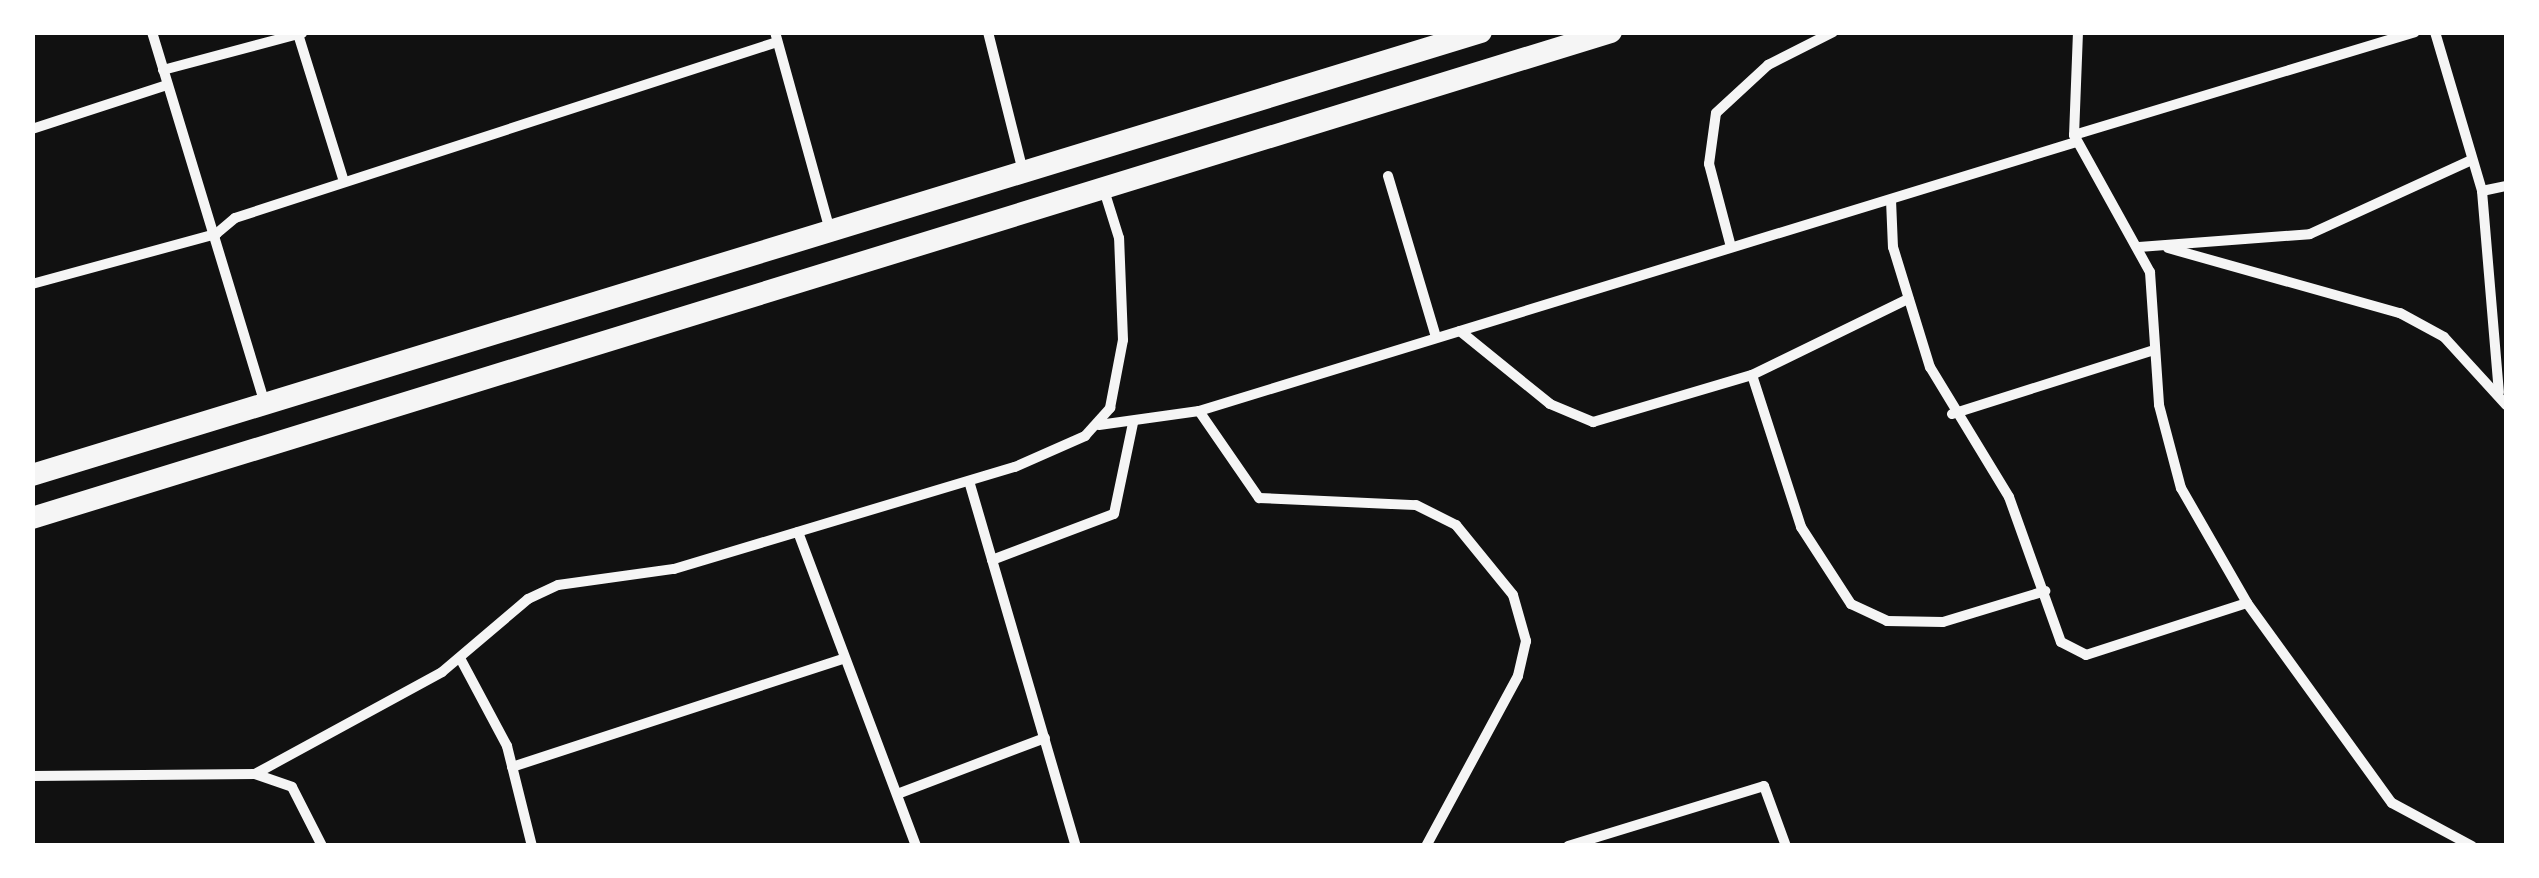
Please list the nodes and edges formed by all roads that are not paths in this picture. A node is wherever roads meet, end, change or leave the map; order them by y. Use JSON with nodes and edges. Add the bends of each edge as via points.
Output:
{"nodes":[{"id":1,"x":152,"y":32,"type":"edge"},
{"id":2,"x":988,"y":32,"type":"edge"},
{"id":3,"x":1482,"y":32,"type":"edge"},
{"id":4,"x":1611,"y":32,"type":"edge"},
{"id":5,"x":1834,"y":32,"type":"edge"},
{"id":6,"x":2078,"y":32,"type":"edge"},
{"id":7,"x":2415,"y":32,"type":"edge"},
{"id":8,"x":2435,"y":32,"type":"edge"},
{"id":9,"x":301,"y":33,"type":"edge"},
{"id":10,"x":776,"y":37,"type":"edge"},
{"id":11,"x":1433,"y":40,"type":"edge"},
{"id":12,"x":163,"y":70,"type":"junction"},
{"id":13,"x":167,"y":86,"type":"junction"},
{"id":14,"x":32,"y":128,"type":"edge"},
{"id":15,"x":2075,"y":138,"type":"junction"},
{"id":16,"x":2472,"y":160,"type":"junction"},
{"id":17,"x":1023,"y":172,"type":"junction"},
{"id":18,"x":1388,"y":176,"type":"dead end"},
{"id":19,"x":344,"y":182,"type":"junction"},
{"id":20,"x":2506,"y":186,"type":"edge"},
{"id":21,"x":1104,"y":190,"type":"junction"},
{"id":22,"x":2482,"y":192,"type":"junction"},
{"id":23,"x":1891,"y":200,"type":"junction"},
{"id":24,"x":830,"y":230,"type":"junction"},
{"id":25,"x":216,"y":234,"type":"junction"},
{"id":26,"x":2139,"y":246,"type":"junction"},
{"id":27,"x":1730,"y":247,"type":"junction"},
{"id":28,"x":2168,"y":248,"type":"junction"},
{"id":29,"x":32,"y":284,"type":"edge"},
{"id":30,"x":1908,"y":299,"type":"junction"},
{"id":31,"x":1460,"y":330,"type":"junction"},
{"id":32,"x":1436,"y":337,"type":"junction"},
{"id":33,"x":2154,"y":350,"type":"junction"},
{"id":34,"x":400,"y":362,"type":"junction"},
{"id":35,"x":1752,"y":375,"type":"junction"},
{"id":36,"x":2499,"y":393,"type":"junction"},
{"id":37,"x":265,"y":404,"type":"junction"},
{"id":38,"x":412,"y":405,"type":"junction"},
{"id":39,"x":2506,"y":405,"type":"edge"},
{"id":40,"x":1199,"y":412,"type":"junction"},
{"id":41,"x":1952,"y":414,"type":"junction"},
{"id":42,"x":1132,"y":423,"type":"junction"},
{"id":43,"x":1099,"y":424,"type":"junction"},
{"id":44,"x":32,"y":475,"type":"edge"},
{"id":45,"x":969,"y":481,"type":"junction"},
{"id":46,"x":32,"y":518,"type":"edge"},
{"id":47,"x":798,"y":532,"type":"junction"},
{"id":48,"x":992,"y":560,"type":"junction"},
{"id":49,"x":2046,"y":592,"type":"junction"},
{"id":50,"x":2247,"y":603,"type":"junction"},
{"id":51,"x":460,"y":658,"type":"junction"},
{"id":52,"x":842,"y":659,"type":"junction"},
{"id":53,"x":1045,"y":738,"type":"junction"},
{"id":54,"x":512,"y":766,"type":"junction"},
{"id":55,"x":256,"y":774,"type":"junction"},
{"id":56,"x":32,"y":776,"type":"edge"},
{"id":57,"x":900,"y":793,"type":"junction"},
{"id":58,"x":322,"y":846,"type":"edge"},
{"id":59,"x":532,"y":846,"type":"edge"},
{"id":60,"x":916,"y":846,"type":"edge"},
{"id":61,"x":1076,"y":846,"type":"edge"},
{"id":62,"x":1426,"y":846,"type":"edge"},
{"id":63,"x":1568,"y":846,"type":"edge"},
{"id":64,"x":1786,"y":846,"type":"edge"},
{"id":65,"x":2472,"y":846,"type":"edge"}],
"edges":[{"from":1,"to":12,"type":"street"},
{"from":2,"to":17,"type":"street"},
{"from":3,"to":11,"type":"highway"},
{"from":4,"to":21,"type":"highway"},
{"from":5,"to":27,"type":"street","via":[[1768,65],[1716,113],[1709,164]]},
{"from":6,"to":15,"type":"street"},
{"from":7,"to":15,"type":"street"},
{"from":8,"to":16,"type":"street"},
{"from":9,"to":12,"type":"street"},
{"from":9,"to":19,"type":"street"},
{"from":10,"to":19,"type":"street"},
{"from":10,"to":24,"type":"street"},
{"from":11,"to":17,"type":"highway"},
{"from":12,"to":13,"type":"street"},
{"from":13,"to":14,"type":"street"},
{"from":13,"to":25,"type":"street"},
{"from":15,"to":23,"type":"street"},
{"from":15,"to":26,"type":"street"},
{"from":16,"to":22,"type":"street"},
{"from":16,"to":28,"type":"street","via":[[2310,234]]},
{"from":17,"to":24,"type":"highway"},
{"from":18,"to":32,"type":"street"},
{"from":19,"to":25,"type":"street","via":[[235,218]]},
{"from":20,"to":22,"type":"street"},
{"from":21,"to":38,"type":"highway"},
{"from":21,"to":43,"type":"street","via":[[1119,238],[1123,340]]},
{"from":22,"to":36,"type":"street"},
{"from":23,"to":27,"type":"street"},
{"from":23,"to":30,"type":"street"},
{"from":24,"to":34,"type":"highway"},
{"from":25,"to":29,"type":"street"},
{"from":25,"to":37,"type":"street"},
{"from":26,"to":28,"type":"street"},
{"from":26,"to":33,"type":"street","via":[[2153,293]]},
{"from":27,"to":31,"type":"street"},
{"from":28,"to":36,"type":"street","via":[[2400,313],[2444,338]]},
{"from":30,"to":35,"type":"street"},
{"from":30,"to":41,"type":"street"},
{"from":31,"to":32,"type":"street"},
{"from":31,"to":35,"type":"street","via":[[1550,404],[1592,422]]},
{"from":32,"to":40,"type":"street"},
{"from":33,"to":41,"type":"street"},
{"from":33,"to":50,"type":"street","via":[[2173,470]]},
{"from":34,"to":37,"type":"highway"},
{"from":34,"to":38,"type":"highway"},
{"from":35,"to":49,"type":"street","via":[[1800,527],[1851,604],[1888,621],[1943,622]]},
{"from":36,"to":39,"type":"street"},
{"from":37,"to":44,"type":"highway"},
{"from":38,"to":46,"type":"highway"},
{"from":40,"to":42,"type":"street"},
{"from":40,"to":62,"type":"street","via":[[1259,498],[1416,505],[1456,525],[1513,595],[1526,642],[1518,676]]},
{"from":41,"to":49,"type":"street","via":[[2010,497]]},
{"from":42,"to":43,"type":"street"},
{"from":42,"to":48,"type":"street","via":[[1114,514]]},
{"from":43,"to":45,"type":"street","via":[[1064,448]]},
{"from":45,"to":47,"type":"street"},
{"from":45,"to":48,"type":"street"},
{"from":47,"to":51,"type":"street","via":[[674,568],[558,585],[528,598]]},
{"from":47,"to":52,"type":"street"},
{"from":48,"to":53,"type":"street"},
{"from":49,"to":50,"type":"street","via":[[2061,642],[2086,654]]},
{"from":50,"to":65,"type":"street","via":[[2392,802]]},
{"from":51,"to":54,"type":"street"},
{"from":51,"to":55,"type":"street"},
{"from":52,"to":54,"type":"street"},
{"from":52,"to":57,"type":"street"},
{"from":53,"to":57,"type":"street"},
{"from":53,"to":61,"type":"street"},
{"from":54,"to":59,"type":"street"},
{"from":55,"to":56,"type":"street"},
{"from":55,"to":58,"type":"street","via":[[292,787]]},
{"from":57,"to":60,"type":"street"},
{"from":63,"to":64,"type":"street","via":[[1764,786]]}]}
